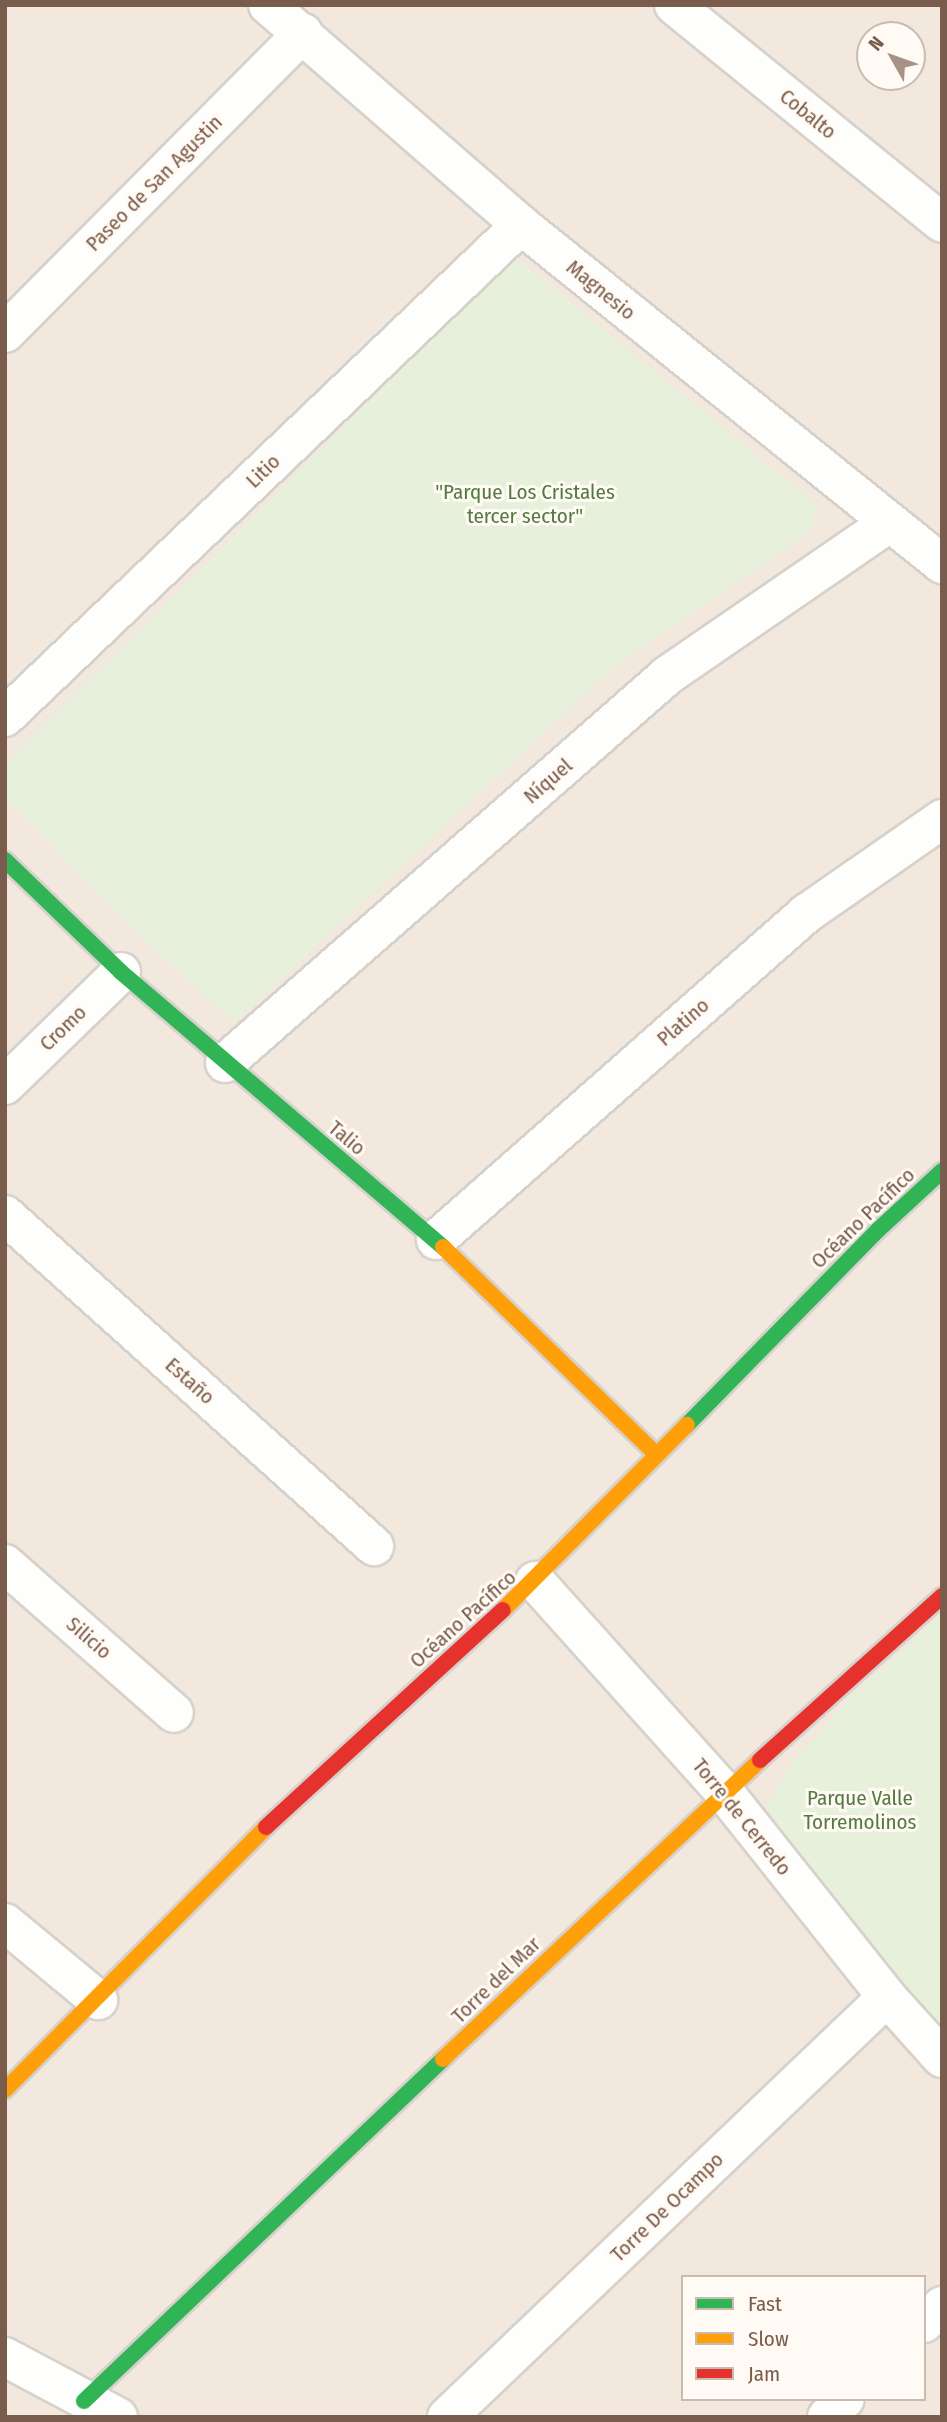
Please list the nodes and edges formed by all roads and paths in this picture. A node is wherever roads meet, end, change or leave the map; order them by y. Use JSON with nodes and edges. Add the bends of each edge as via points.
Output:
{"nodes":[{"id":1,"x":268,"y":5,"type":"edge"},
{"id":2,"x":674,"y":5,"type":"edge"},
{"id":3,"x":303,"y":33,"type":"junction"},
{"id":4,"x":942,"y":223,"type":"edge"},
{"id":5,"x":521,"y":225,"type":"junction"},
{"id":6,"x":5,"y":333,"type":"edge"},
{"id":7,"x":889,"y":523,"type":"junction"},
{"id":8,"x":942,"y":564,"type":"edge"},
{"id":9,"x":5,"y":717,"type":"edge"},
{"id":10,"x":942,"y":819,"type":"edge"},
{"id":11,"x":5,"y":860,"type":"edge"},
{"id":12,"x":121,"y":972,"type":"junction"},
{"id":13,"x":225,"y":1063,"type":"junction"},
{"id":14,"x":5,"y":1085,"type":"edge"},
{"id":15,"x":942,"y":1171,"type":"edge"},
{"id":16,"x":5,"y":1215,"type":"edge"},
{"id":17,"x":436,"y":1240,"type":"junction"},
{"id":18,"x":657,"y":1455,"type":"junction"},
{"id":19,"x":374,"y":1546,"type":"dead end"},
{"id":20,"x":5,"y":1564,"type":"edge"},
{"id":21,"x":535,"y":1581,"type":"junction"},
{"id":22,"x":942,"y":1596,"type":"edge"},
{"id":23,"x":174,"y":1713,"type":"dead end"},
{"id":24,"x":724,"y":1792,"type":"junction"},
{"id":25,"x":5,"y":1923,"type":"edge"},
{"id":26,"x":887,"y":1997,"type":"junction"},
{"id":27,"x":98,"y":2000,"type":"junction"},
{"id":28,"x":942,"y":2058,"type":"edge"},
{"id":29,"x":5,"y":2090,"type":"edge"},
{"id":30,"x":942,"y":2306,"type":"edge"},
{"id":31,"x":926,"y":2321,"type":"edge"},
{"id":32,"x":5,"y":2357,"type":"edge"},
{"id":33,"x":84,"y":2400,"type":"junction"},
{"id":34,"x":843,"y":2401,"type":"edge"},
{"id":35,"x":118,"y":2417,"type":"edge"},
{"id":36,"x":447,"y":2417,"type":"edge"},
{"id":37,"x":827,"y":2417,"type":"edge"}],
"edges":[{"from":1,"to":3,"type":"street","name":"Magnesio"},
{"from":2,"to":4,"type":"street","name":"Cobalto"},
{"from":3,"to":5,"type":"street","name":"Magnesio"},
{"from":3,"to":6,"type":"street","name":"Paseo de San Agustin"},
{"from":5,"to":7,"type":"street","name":"Magnesio"},
{"from":5,"to":9,"type":"street","name":"Litio"},
{"from":7,"to":8,"type":"street","name":"Magnesio"},
{"from":7,"to":13,"type":"street","name":"Níquel","via":[[668,675]]},
{"from":10,"to":17,"type":"street","name":"Platino","via":[[807,913]]},
{"from":11,"to":12,"type":"street","name":"Talio"},
{"from":12,"to":13,"type":"street","name":"Talio"},
{"from":12,"to":14,"type":"street","name":"Cromo"},
{"from":13,"to":17,"type":"street","name":"Talio"},
{"from":15,"to":18,"type":"street","name":"Océano Pacífico"},
{"from":16,"to":19,"type":"street","name":"Estaño"},
{"from":17,"to":18,"type":"street","name":"Talio"},
{"from":18,"to":21,"type":"street","name":"Océano Pacífico"},
{"from":20,"to":23,"type":"street","name":"Silicio"},
{"from":21,"to":24,"type":"street","name":"Torre de Cerredo"},
{"from":21,"to":27,"type":"street","name":"Océano Pacífico","via":[[287,1806]]},
{"from":22,"to":24,"type":"street","name":"Torre del Mar"},
{"from":24,"to":26,"type":"street","name":"Torre de Cerredo"},
{"from":24,"to":33,"type":"street","name":"Torre del Mar"},
{"from":25,"to":27,"type":"street"},
{"from":26,"to":28,"type":"street","name":"Torre de Cerredo"},
{"from":26,"to":36,"type":"street","name":"Torre De Ocampo"},
{"from":27,"to":29,"type":"street","name":"Océano Pacífico"},
{"from":30,"to":31,"type":"street"},
{"from":32,"to":33,"type":"street"},
{"from":33,"to":35,"type":"street"},
{"from":34,"to":37,"type":"street"}]}
